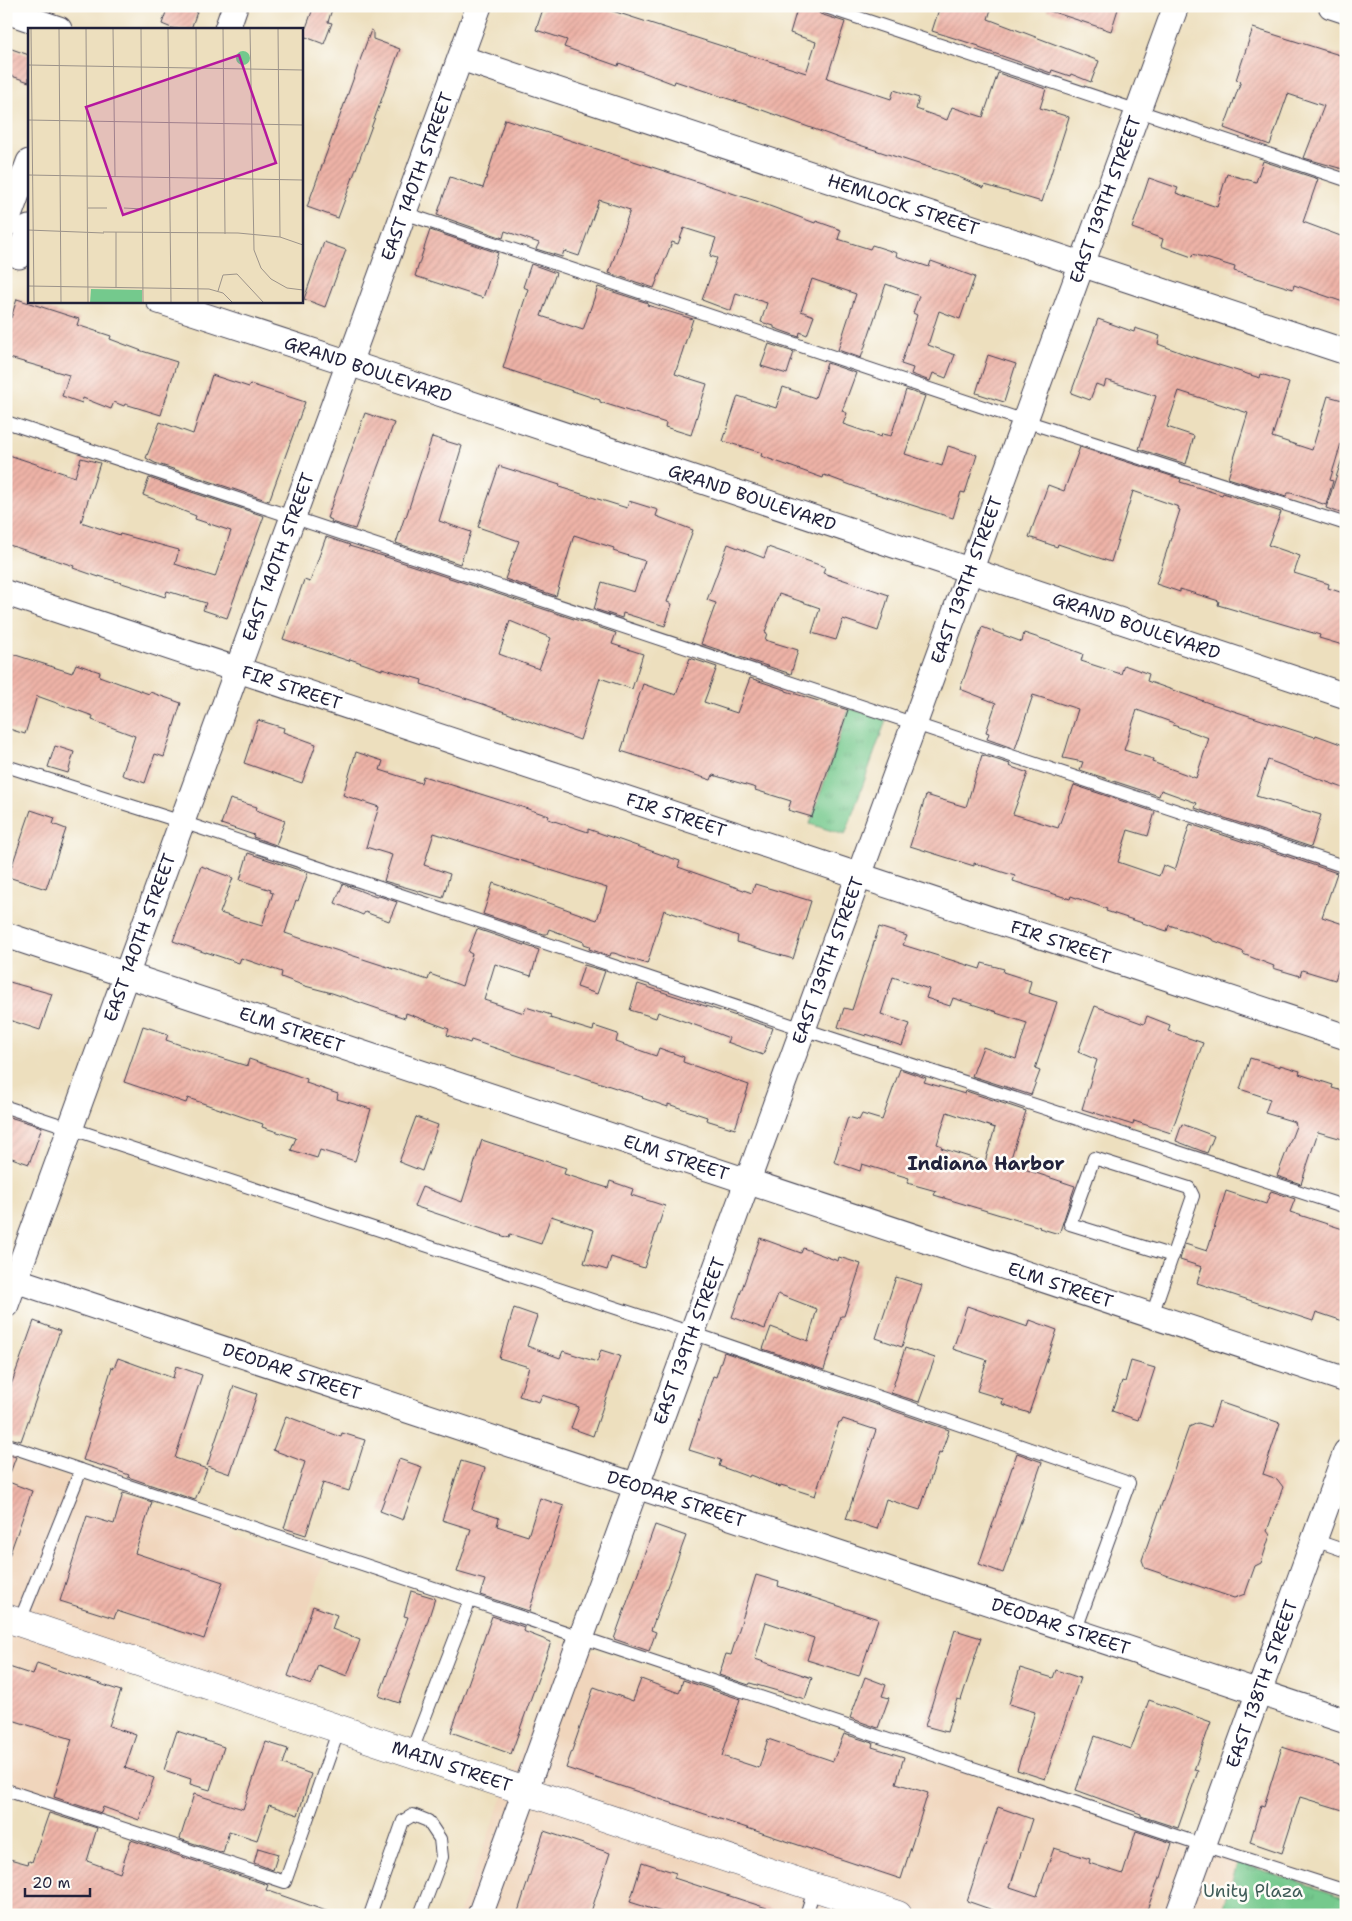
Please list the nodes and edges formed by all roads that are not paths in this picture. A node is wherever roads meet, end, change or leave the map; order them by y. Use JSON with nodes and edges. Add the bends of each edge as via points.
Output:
{"nodes":[{"id":1,"x":235,"y":6,"type":"edge"},
{"id":2,"x":480,"y":6,"type":"edge"},
{"id":3,"x":823,"y":6,"type":"edge"},
{"id":4,"x":1176,"y":6,"type":"edge"},
{"id":5,"x":1331,"y":6,"type":"edge"},
{"id":6,"x":6,"y":11,"type":"edge"},
{"id":7,"x":1346,"y":11,"type":"edge"},
{"id":8,"x":56,"y":28,"type":"edge"},
{"id":9,"x":227,"y":28,"type":"edge"},
{"id":10,"x":460,"y":58,"type":"junction"},
{"id":11,"x":1138,"y":111,"type":"junction"},
{"id":12,"x":28,"y":165,"type":"edge"},
{"id":13,"x":1346,"y":180,"type":"edge"},
{"id":14,"x":404,"y":213,"type":"junction"},
{"id":15,"x":6,"y":224,"type":"edge"},
{"id":16,"x":28,"y":230,"type":"edge"},
{"id":17,"x":18,"y":255,"type":"edge"},
{"id":18,"x":1082,"y":265,"type":"junction"},
{"id":19,"x":162,"y":302,"type":"edge"},
{"id":20,"x":1346,"y":352,"type":"edge"},
{"id":21,"x":350,"y":363,"type":"junction"},
{"id":22,"x":1025,"y":420,"type":"junction"},
{"id":23,"x":6,"y":422,"type":"edge"},
{"id":24,"x":294,"y":516,"type":"junction"},
{"id":25,"x":1346,"y":524,"type":"edge"},
{"id":26,"x":970,"y":570,"type":"junction"},
{"id":27,"x":6,"y":593,"type":"edge"},
{"id":28,"x":238,"y":669,"type":"junction"},
{"id":29,"x":1346,"y":696,"type":"edge"},
{"id":30,"x":914,"y":724,"type":"junction"},
{"id":31,"x":7,"y":768,"type":"edge"},
{"id":32,"x":182,"y":822,"type":"junction"},
{"id":33,"x":1346,"y":867,"type":"edge"},
{"id":34,"x":859,"y":875,"type":"junction"},
{"id":35,"x":6,"y":935,"type":"edge"},
{"id":36,"x":127,"y":974,"type":"junction"},
{"id":37,"x":803,"y":1029,"type":"junction"},
{"id":38,"x":1346,"y":1037,"type":"edge"},
{"id":39,"x":6,"y":1107,"type":"edge"},
{"id":40,"x":71,"y":1128,"type":"junction"},
{"id":41,"x":748,"y":1182,"type":"junction"},
{"id":42,"x":1346,"y":1207,"type":"edge"},
{"id":43,"x":1173,"y":1256,"type":"junction"},
{"id":44,"x":11,"y":1278,"type":"edge"},
{"id":45,"x":6,"y":1305,"type":"edge"},
{"id":46,"x":1152,"y":1315,"type":"junction"},
{"id":47,"x":692,"y":1333,"type":"junction"},
{"id":48,"x":1346,"y":1380,"type":"edge"},
{"id":49,"x":6,"y":1445,"type":"edge"},
{"id":50,"x":1346,"y":1452,"type":"edge"},
{"id":51,"x":81,"y":1470,"type":"junction"},
{"id":52,"x":636,"y":1486,"type":"junction"},
{"id":53,"x":1314,"y":1540,"type":"junction"},
{"id":54,"x":1346,"y":1551,"type":"edge"},
{"id":55,"x":470,"y":1600,"type":"junction"},
{"id":56,"x":13,"y":1620,"type":"edge"},
{"id":57,"x":1075,"y":1632,"type":"junction"},
{"id":58,"x":581,"y":1637,"type":"junction"},
{"id":59,"x":1258,"y":1692,"type":"junction"},
{"id":60,"x":1346,"y":1721,"type":"edge"},
{"id":61,"x":338,"y":1729,"type":"junction"},
{"id":62,"x":411,"y":1753,"type":"junction"},
{"id":63,"x":6,"y":1790,"type":"edge"},
{"id":64,"x":525,"y":1791,"type":"junction"},
{"id":65,"x":1203,"y":1845,"type":"junction"},
{"id":66,"x":815,"y":1887,"type":"junction"},
{"id":67,"x":1346,"y":1891,"type":"edge"},
{"id":68,"x":370,"y":1915,"type":"edge"},
{"id":69,"x":420,"y":1915,"type":"edge"},
{"id":70,"x":480,"y":1915,"type":"edge"},
{"id":71,"x":806,"y":1915,"type":"edge"},
{"id":72,"x":898,"y":1915,"type":"edge"},
{"id":73,"x":1178,"y":1915,"type":"edge"}],
"edges":[{"from":1,"to":9,"type":"street"},
{"from":2,"to":10,"type":"street","name":"EAST 140TH STREET"},
{"from":3,"to":11,"type":"lane"},
{"from":4,"to":11,"type":"street","name":"EAST 139TH STREET"},
{"from":5,"to":7,"type":"street"},
{"from":6,"to":8,"type":"street"},
{"from":10,"to":14,"type":"street","name":"EAST 140TH STREET"},
{"from":10,"to":18,"type":"street","name":"HEMLOCK STREET"},
{"from":11,"to":13,"type":"lane"},
{"from":11,"to":18,"type":"street","name":"EAST 139TH STREET"},
{"from":12,"to":15,"type":"street"},
{"from":14,"to":21,"type":"street","name":"EAST 140TH STREET"},
{"from":14,"to":22,"type":"lane"},
{"from":16,"to":17,"type":"street"},
{"from":18,"to":20,"type":"street","name":"HEMLOCK STREET"},
{"from":18,"to":22,"type":"street","name":"EAST 139TH STREET"},
{"from":19,"to":21,"type":"street","name":"GRAND BOULEVARD"},
{"from":21,"to":24,"type":"street","name":"EAST 140TH STREET"},
{"from":21,"to":26,"type":"street","name":"GRAND BOULEVARD"},
{"from":22,"to":25,"type":"lane"},
{"from":22,"to":26,"type":"street","name":"EAST 139TH STREET"},
{"from":23,"to":24,"type":"lane"},
{"from":24,"to":28,"type":"street","name":"EAST 140TH STREET"},
{"from":24,"to":30,"type":"lane"},
{"from":26,"to":29,"type":"street","name":"GRAND BOULEVARD"},
{"from":26,"to":30,"type":"street","name":"EAST 139TH STREET"},
{"from":27,"to":28,"type":"street","name":"FIR STREET"},
{"from":28,"to":32,"type":"street","name":"EAST 140TH STREET"},
{"from":28,"to":34,"type":"street","name":"FIR STREET"},
{"from":30,"to":33,"type":"lane"},
{"from":30,"to":34,"type":"street","name":"EAST 139TH STREET"},
{"from":31,"to":32,"type":"lane"},
{"from":32,"to":36,"type":"street","name":"EAST 140TH STREET"},
{"from":32,"to":37,"type":"lane"},
{"from":34,"to":37,"type":"street","name":"EAST 139TH STREET"},
{"from":34,"to":38,"type":"street","name":"FIR STREET"},
{"from":35,"to":36,"type":"street","name":"ELM STREET"},
{"from":36,"to":40,"type":"street","name":"EAST 140TH STREET"},
{"from":36,"to":41,"type":"street","name":"ELM STREET"},
{"from":37,"to":41,"type":"street","name":"EAST 139TH STREET"},
{"from":37,"to":42,"type":"lane"},
{"from":39,"to":40,"type":"lane"},
{"from":40,"to":44,"type":"street","name":"EAST 140TH STREET"},
{"from":40,"to":47,"type":"lane"},
{"from":41,"to":46,"type":"street","name":"ELM STREET"},
{"from":41,"to":47,"type":"street","name":"EAST 139TH STREET"},
{"from":43,"to":43,"type":"lane","via":[[1193,1196],[1189,1188],[1094,1158],[1070,1224]]},
{"from":43,"to":46,"type":"lane"},
{"from":44,"to":45,"type":"street","name":"EAST 140TH STREET"},
{"from":44,"to":52,"type":"street","name":"DEODAR STREET"},
{"from":46,"to":48,"type":"street","name":"ELM STREET"},
{"from":47,"to":52,"type":"street","name":"EAST 139TH STREET"},
{"from":47,"to":57,"type":"lane","via":[[1129,1482]]},
{"from":49,"to":51,"type":"lane"},
{"from":50,"to":53,"type":"street","name":"EAST 138TH STREET"},
{"from":51,"to":55,"type":"lane"},
{"from":51,"to":56,"type":"lane"},
{"from":52,"to":57,"type":"street","name":"DEODAR STREET"},
{"from":52,"to":58,"type":"street","name":"EAST 139TH STREET"},
{"from":53,"to":54,"type":"lane"},
{"from":53,"to":59,"type":"street","name":"EAST 138TH STREET"},
{"from":55,"to":58,"type":"lane"},
{"from":55,"to":62,"type":"lane"},
{"from":56,"to":61,"type":"street","name":"MAIN STREET"},
{"from":57,"to":59,"type":"street","name":"DEODAR STREET"},
{"from":58,"to":64,"type":"street","name":"EAST 139TH STREET"},
{"from":58,"to":65,"type":"lane"},
{"from":59,"to":60,"type":"street","name":"DEODAR STREET"},
{"from":59,"to":65,"type":"street","name":"EAST 138TH STREET"},
{"from":61,"to":62,"type":"street","name":"MAIN STREET"},
{"from":61,"to":63,"type":"lane","via":[[285,1882]]},
{"from":62,"to":64,"type":"street","name":"MAIN STREET"},
{"from":64,"to":66,"type":"street","name":"MAIN STREET"},
{"from":64,"to":70,"type":"street","name":"EAST 139TH STREET"},
{"from":65,"to":67,"type":"lane"},
{"from":65,"to":73,"type":"street","name":"EAST 138TH STREET"},
{"from":66,"to":71,"type":"lane"},
{"from":66,"to":72,"type":"street","name":"MAIN STREET"},
{"from":68,"to":69,"type":"lane","via":[[403,1821],[413,1815],[428,1821],[440,1840],[442,1857]]}]}
